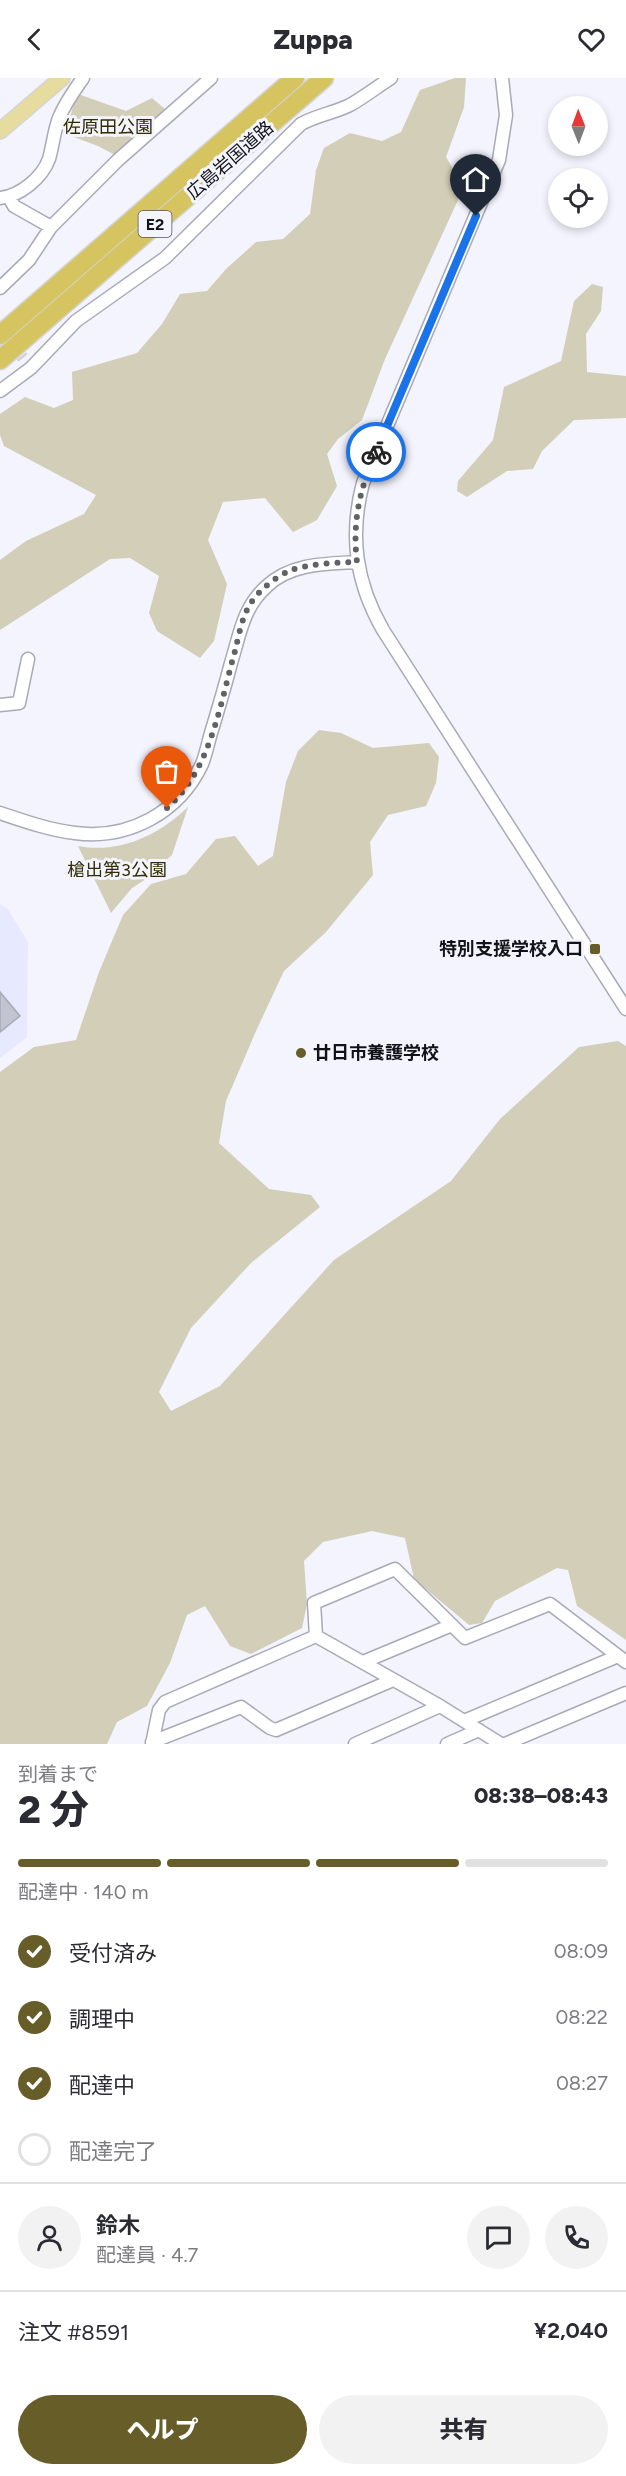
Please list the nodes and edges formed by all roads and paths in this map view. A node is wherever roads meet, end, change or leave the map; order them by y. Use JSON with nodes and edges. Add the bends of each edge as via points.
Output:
{"nodes":[{"id":1,"x":62,"y":78,"type":"edge"},
{"id":2,"x":83,"y":78,"type":"edge"},
{"id":3,"x":212,"y":78,"type":"edge"},
{"id":4,"x":295,"y":78,"type":"edge"},
{"id":5,"x":324,"y":78,"type":"edge"},
{"id":6,"x":391,"y":78,"type":"edge"},
{"id":7,"x":502,"y":78,"type":"edge"},
{"id":8,"x":0,"y":131,"type":"edge"},
{"id":9,"x":5,"y":197,"type":"edge"},
{"id":10,"x":51,"y":227,"type":"junction"},
{"id":11,"x":0,"y":288,"type":"edge"},
{"id":12,"x":0,"y":335,"type":"edge"},
{"id":13,"x":0,"y":360,"type":"edge"},
{"id":14,"x":0,"y":391,"type":"edge"},
{"id":15,"x":357,"y":562,"type":"junction"},
{"id":16,"x":28,"y":659,"type":"dead end"},
{"id":17,"x":0,"y":705,"type":"edge"},
{"id":18,"x":0,"y":813,"type":"edge"},
{"id":19,"x":626,"y":1009,"type":"edge"},
{"id":20,"x":452,"y":1625,"type":"junction"},
{"id":21,"x":316,"y":1636,"type":"junction"},
{"id":22,"x":622,"y":1659,"type":"edge"},
{"id":23,"x":363,"y":1662,"type":"junction"},
{"id":24,"x":393,"y":1680,"type":"junction"},
{"id":25,"x":626,"y":1693,"type":"edge"},
{"id":26,"x":440,"y":1706,"type":"junction"},
{"id":27,"x":464,"y":1721,"type":"junction"},
{"id":28,"x":479,"y":1730,"type":"junction"},
{"id":29,"x":152,"y":1743,"type":"edge"},
{"id":30,"x":355,"y":1744,"type":"edge"},
{"id":31,"x":447,"y":1744,"type":"edge"},
{"id":32,"x":503,"y":1744,"type":"edge"}],
"edges":[{"from":1,"to":8,"type":"main road"},
{"from":2,"to":9,"type":"street","via":[[58,120],[41,174]]},
{"from":3,"to":10,"type":"street","via":[[118,160]]},
{"from":4,"to":12,"type":"highway","name":"広島岩国道路","number":"E2"},
{"from":5,"to":13,"type":"highway","name":"広島岩国道路","number":"E2"},
{"from":6,"to":14,"type":"street","via":[[350,105],[301,124],[165,258],[76,321]]},
{"from":7,"to":15,"type":"street","via":[[506,115],[499,160],[363,483],[356,516]]},
{"from":9,"to":10,"type":"street"},
{"from":10,"to":11,"type":"street","via":[[29,260]]},
{"from":15,"to":18,"type":"street","via":[[288,572],[268,584],[250,603],[202,762],[177,799],[158,816],[118,832],[96,835],[51,828]]},
{"from":15,"to":19,"type":"street","via":[[367,600],[383,630]]},
{"from":16,"to":17,"type":"street","via":[[19,703]]},
{"from":20,"to":21,"type":"street","via":[[394,1569],[314,1603]]},
{"from":20,"to":22,"type":"street","via":[[465,1638],[550,1604]]},
{"from":20,"to":23,"type":"street"},
{"from":21,"to":23,"type":"street"},
{"from":21,"to":29,"type":"street","via":[[165,1702],[159,1710]]},
{"from":22,"to":27,"type":"street"},
{"from":23,"to":24,"type":"street"},
{"from":24,"to":26,"type":"street"},
{"from":24,"to":29,"type":"street","via":[[276,1730],[241,1707]]},
{"from":25,"to":32,"type":"street"},
{"from":26,"to":27,"type":"street"},
{"from":26,"to":30,"type":"street"},
{"from":27,"to":28,"type":"street"},
{"from":28,"to":31,"type":"street"},
{"from":28,"to":32,"type":"street"}]}
